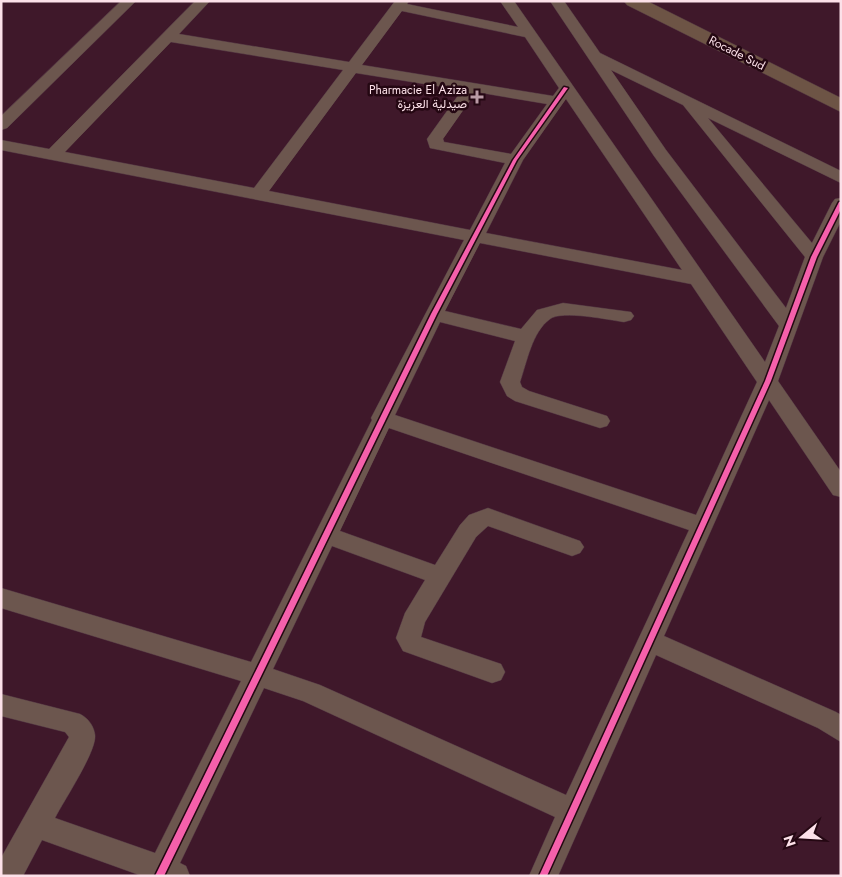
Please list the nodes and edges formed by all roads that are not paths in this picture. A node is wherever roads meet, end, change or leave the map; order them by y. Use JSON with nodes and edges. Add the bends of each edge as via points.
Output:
{"nodes":[{"id":1,"x":129,"y":1,"type":"edge"},
{"id":2,"x":203,"y":1,"type":"edge"},
{"id":3,"x":506,"y":1,"type":"edge"},
{"id":4,"x":556,"y":1,"type":"edge"},
{"id":5,"x":633,"y":1,"type":"edge"},
{"id":6,"x":401,"y":4,"type":"edge"},
{"id":7,"x":529,"y":34,"type":"junction"},
{"id":8,"x":169,"y":37,"type":"junction"},
{"id":9,"x":595,"y":56,"type":"junction"},
{"id":10,"x":353,"y":67,"type":"junction"},
{"id":11,"x":472,"y":87,"type":"junction"},
{"id":12,"x":561,"y":94,"type":"junction"},
{"id":13,"x":686,"y":101,"type":"junction"},
{"id":14,"x":841,"y":106,"type":"edge"},
{"id":15,"x":1,"y":125,"type":"edge"},
{"id":16,"x":1,"y":145,"type":"edge"},
{"id":17,"x":52,"y":155,"type":"junction"},
{"id":18,"x":515,"y":160,"type":"junction"},
{"id":19,"x":841,"y":178,"type":"edge"},
{"id":20,"x":259,"y":193,"type":"junction"},
{"id":21,"x":841,"y":203,"type":"edge"},
{"id":22,"x":476,"y":234,"type":"junction"},
{"id":23,"x":814,"y":257,"type":"junction"},
{"id":24,"x":697,"y":279,"type":"junction"},
{"id":25,"x":434,"y":314,"type":"junction"},
{"id":26,"x":624,"y":316,"type":"dead end"},
{"id":27,"x":789,"y":326,"type":"junction"},
{"id":28,"x":526,"y":337,"type":"junction"},
{"id":29,"x":768,"y":381,"type":"junction"},
{"id":30,"x":381,"y":418,"type":"junction"},
{"id":31,"x":600,"y":421,"type":"dead end"},
{"id":32,"x":841,"y":489,"type":"edge"},
{"id":33,"x":703,"y":526,"type":"junction"},
{"id":34,"x":326,"y":535,"type":"junction"},
{"id":35,"x":572,"y":547,"type":"dead end"},
{"id":36,"x":440,"y":576,"type":"junction"},
{"id":37,"x":1,"y":598,"type":"edge"},
{"id":38,"x":650,"y":641,"type":"junction"},
{"id":39,"x":492,"y":672,"type":"dead end"},
{"id":40,"x":259,"y":675,"type":"junction"},
{"id":41,"x":3,"y":706,"type":"dead end"},
{"id":42,"x":841,"y":730,"type":"edge"},
{"id":43,"x":571,"y":811,"type":"junction"},
{"id":44,"x":36,"y":825,"type":"junction"},
{"id":45,"x":166,"y":873,"type":"edge"},
{"id":46,"x":7,"y":876,"type":"edge"},
{"id":47,"x":543,"y":876,"type":"edge"}],
"edges":[{"from":1,"to":15,"type":"street"},
{"from":2,"to":8,"type":"street"},
{"from":3,"to":7,"type":"street"},
{"from":4,"to":9,"type":"street"},
{"from":5,"to":14,"type":"main road","name":"Rocade Sud"},
{"from":6,"to":7,"type":"street"},
{"from":6,"to":10,"type":"street"},
{"from":7,"to":12,"type":"street"},
{"from":8,"to":10,"type":"street"},
{"from":8,"to":17,"type":"street"},
{"from":9,"to":13,"type":"street"},
{"from":9,"to":27,"type":"street","via":[[660,153]]},
{"from":10,"to":11,"type":"street"},
{"from":10,"to":20,"type":"street"},
{"from":11,"to":12,"type":"street"},
{"from":11,"to":18,"type":"street","via":[[435,139],[436,144]]},
{"from":12,"to":18,"type":"street"},
{"from":12,"to":24,"type":"street"},
{"from":13,"to":19,"type":"street"},
{"from":13,"to":23,"type":"street"},
{"from":16,"to":17,"type":"street"},
{"from":17,"to":20,"type":"street"},
{"from":18,"to":22,"type":"street"},
{"from":20,"to":22,"type":"street"},
{"from":21,"to":23,"type":"street"},
{"from":22,"to":24,"type":"street"},
{"from":22,"to":25,"type":"street"},
{"from":23,"to":27,"type":"street"},
{"from":24,"to":29,"type":"street"},
{"from":25,"to":28,"type":"street"},
{"from":25,"to":30,"type":"street"},
{"from":26,"to":28,"type":"street","via":[[563,309],[550,311],[540,316]]},
{"from":27,"to":29,"type":"street"},
{"from":28,"to":31,"type":"street","via":[[510,382],[514,391]]},
{"from":29,"to":32,"type":"street"},
{"from":29,"to":33,"type":"street"},
{"from":30,"to":33,"type":"street"},
{"from":30,"to":34,"type":"street"},
{"from":33,"to":38,"type":"street"},
{"from":34,"to":36,"type":"street"},
{"from":34,"to":40,"type":"street"},
{"from":35,"to":36,"type":"street","via":[[485,518],[470,527]]},
{"from":36,"to":39,"type":"street","via":[[414,620],[409,640],[420,648]]},
{"from":37,"to":40,"type":"street"},
{"from":38,"to":42,"type":"street","via":[[827,720]]},
{"from":38,"to":43,"type":"street"},
{"from":40,"to":43,"type":"street","via":[[320,697]]},
{"from":40,"to":45,"type":"street"},
{"from":41,"to":44,"type":"street","via":[[64,720],[82,730],[81,743]]},
{"from":43,"to":47,"type":"street"},
{"from":44,"to":45,"type":"street"},
{"from":44,"to":46,"type":"street"}]}
